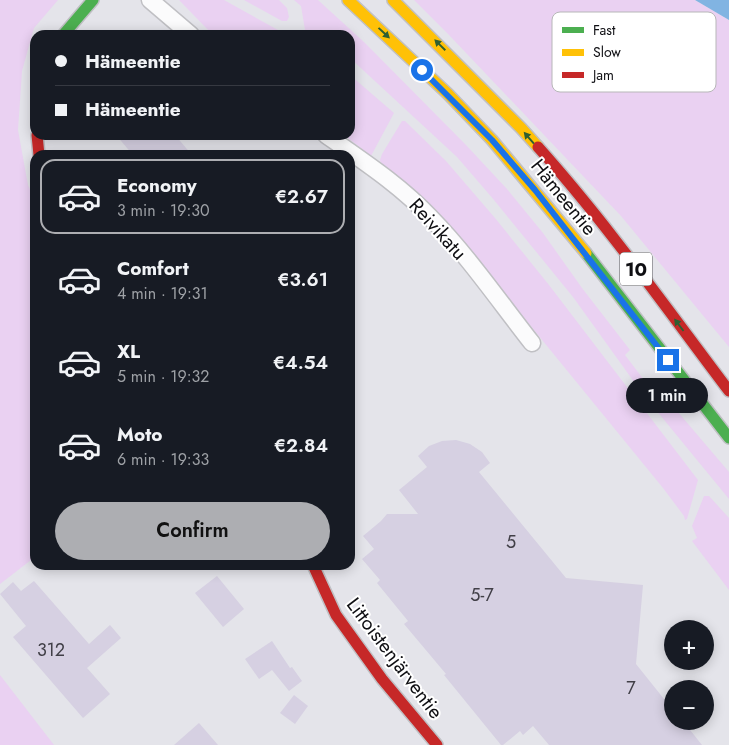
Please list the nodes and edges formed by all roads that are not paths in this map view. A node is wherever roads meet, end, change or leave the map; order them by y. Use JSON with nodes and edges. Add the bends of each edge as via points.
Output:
{"nodes":[{"id":1,"x":93,"y":0,"type":"edge"},
{"id":2,"x":150,"y":0,"type":"edge"},
{"id":3,"x":348,"y":0,"type":"edge"},
{"id":4,"x":393,"y":0,"type":"edge"},
{"id":5,"x":68,"y":11,"type":"dead end"},
{"id":6,"x":63,"y":30,"type":"edge"},
{"id":7,"x":66,"y":30,"type":"edge"},
{"id":8,"x":186,"y":30,"type":"edge"},
{"id":9,"x":333,"y":140,"type":"edge"},
{"id":10,"x":347,"y":150,"type":"edge"},
{"id":11,"x":355,"y":156,"type":"edge"},
{"id":12,"x":532,"y":343,"type":"dead end"},
{"id":13,"x":709,"y":364,"type":"junction"},
{"id":14,"x":729,"y":375,"type":"edge"},
{"id":15,"x":729,"y":391,"type":"edge"},
{"id":16,"x":729,"y":438,"type":"edge"},
{"id":17,"x":315,"y":570,"type":"edge"},
{"id":18,"x":437,"y":745,"type":"edge"}],
"edges":[{"from":1,"to":7,"type":"main road"},
{"from":2,"to":8,"type":"street"},
{"from":3,"to":16,"type":"main road","name":"Hämeentie","number":"10","one_way":true,"via":[[492,140],[587,255]]},
{"from":13,"to":4,"type":"main road","name":"Hämeentie","number":"10","one_way":true,"via":[[562,174],[508,114]]},
{"from":5,"to":6,"type":"main road"},
{"from":9,"to":10,"type":"street","name":"Reivikatu"},
{"from":11,"to":12,"type":"street","name":"Reivikatu","via":[[399,188],[430,217]]},
{"from":13,"to":14,"type":"main road"},
{"from":13,"to":15,"type":"main road","name":"Hämeentie","number":"10"},
{"from":17,"to":18,"type":"main road","name":"Littoistenjärventie","via":[[336,615],[382,679]]}]}
